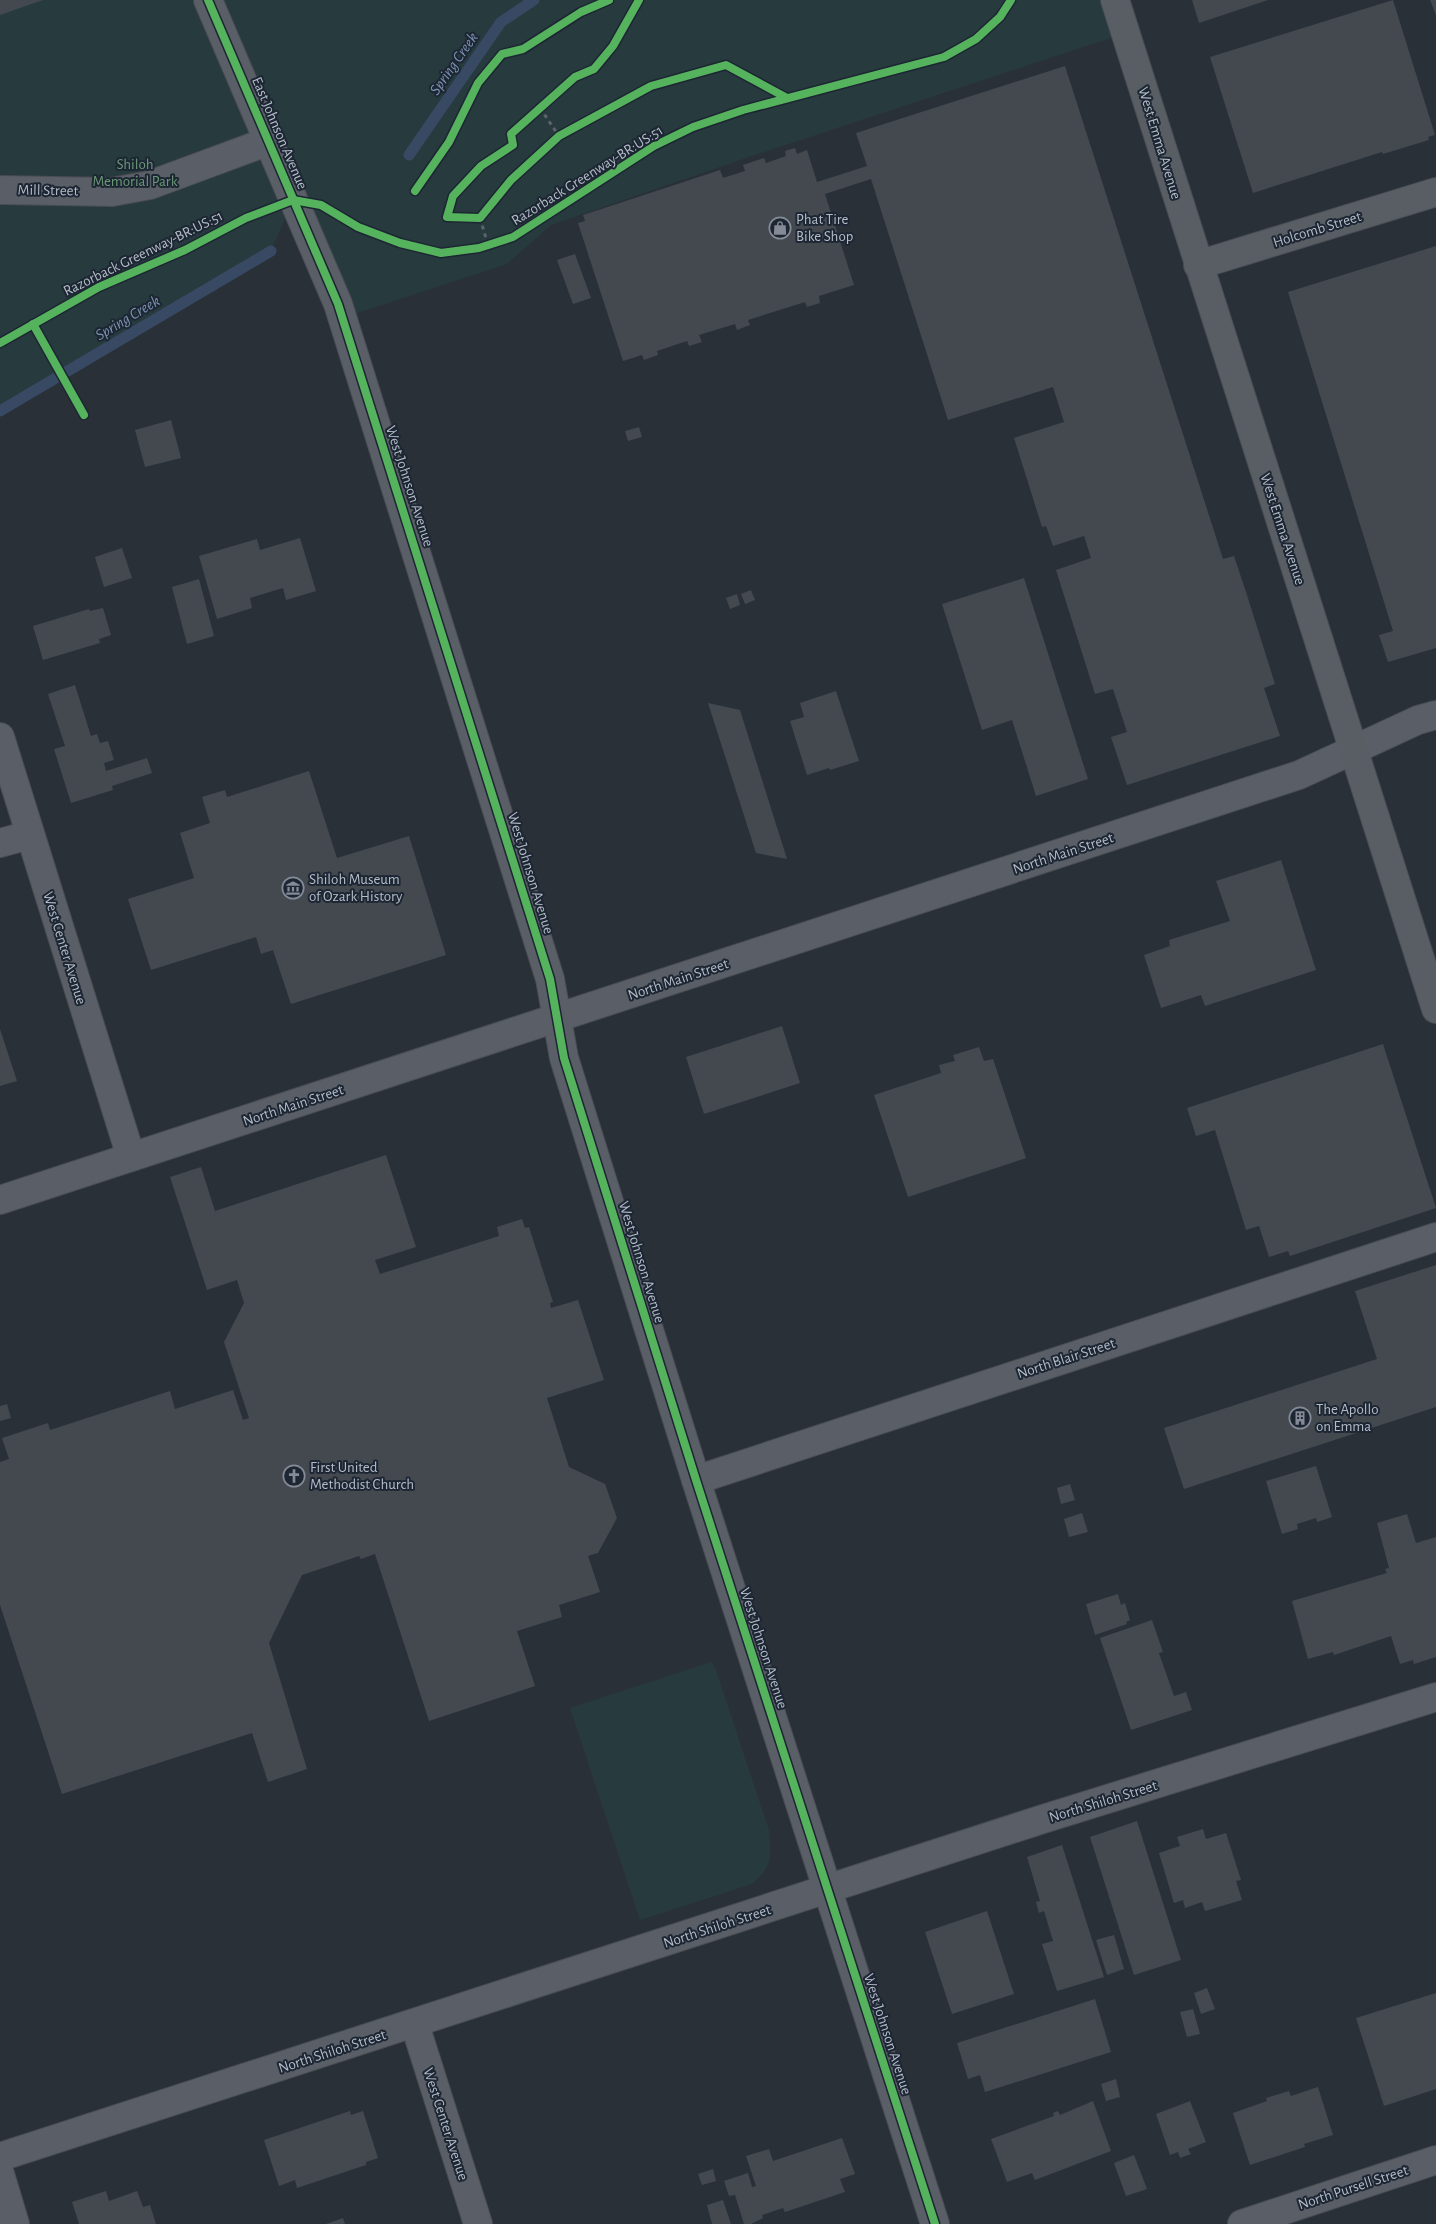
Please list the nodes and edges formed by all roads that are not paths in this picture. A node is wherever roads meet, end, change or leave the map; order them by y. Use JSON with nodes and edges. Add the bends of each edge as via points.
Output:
{"nodes":[{"id":1,"x":208,"y":0,"type":"edge"},
{"id":2,"x":1115,"y":0,"type":"edge"},
{"id":3,"x":269,"y":141,"type":"junction"},
{"id":4,"x":0,"y":190,"type":"edge"},
{"id":5,"x":1436,"y":192,"type":"edge"},
{"id":6,"x":1198,"y":265,"type":"junction"},
{"id":7,"x":338,"y":304,"type":"joint"},
{"id":8,"x":1436,"y":715,"type":"edge"},
{"id":9,"x":0,"y":737,"type":"edge"},
{"id":10,"x":1353,"y":749,"type":"junction"},
{"id":11,"x":29,"y":834,"type":"junction"},
{"id":12,"x":0,"y":843,"type":"edge"},
{"id":13,"x":1436,"y":1009,"type":"edge"},
{"id":14,"x":557,"y":1019,"type":"junction"},
{"id":15,"x":131,"y":1158,"type":"junction"},
{"id":16,"x":0,"y":1200,"type":"edge"},
{"id":17,"x":1436,"y":1237,"type":"edge"},
{"id":18,"x":696,"y":1480,"type":"junction"},
{"id":19,"x":1436,"y":1697,"type":"edge"},
{"id":20,"x":827,"y":1890,"type":"junction"},
{"id":21,"x":414,"y":2025,"type":"junction"},
{"id":22,"x":0,"y":2158,"type":"edge"},
{"id":23,"x":1436,"y":2160,"type":"edge"},
{"id":24,"x":0,"y":2174,"type":"edge"},
{"id":25,"x":15,"y":2224,"type":"edge"},
{"id":26,"x":478,"y":2224,"type":"edge"},
{"id":27,"x":935,"y":2224,"type":"edge"},
{"id":28,"x":1242,"y":2224,"type":"edge"}],
"edges":[{"from":1,"to":3,"type":"street","name":"East Johnson Avenue"},
{"from":2,"to":6,"type":"street","name":"West Emma Avenue"},
{"from":3,"to":4,"type":"street","name":"Mill Street","via":[[150,185],[112,192]]},
{"from":3,"to":7,"type":"street","name":"East Johnson Avenue"},
{"from":5,"to":6,"type":"street","name":"Holcomb Street"},
{"from":6,"to":10,"type":"street","name":"West Emma Avenue"},
{"from":7,"to":14,"type":"street","name":"West Johnson Avenue","via":[[550,980]]},
{"from":8,"to":10,"type":"street","name":"North Main Street"},
{"from":9,"to":11,"type":"street","name":"West Center Avenue"},
{"from":10,"to":13,"type":"street","name":"West Emma Avenue"},
{"from":10,"to":14,"type":"street","name":"North Main Street","via":[[1299,775]]},
{"from":11,"to":12,"type":"street"},
{"from":11,"to":15,"type":"street","name":"West Center Avenue"},
{"from":14,"to":15,"type":"street","name":"North Main Street"},
{"from":14,"to":18,"type":"street","name":"West Johnson Avenue","via":[[564,1058]]},
{"from":15,"to":16,"type":"street","name":"North Main Street"},
{"from":17,"to":18,"type":"street","name":"North Blair Street"},
{"from":18,"to":20,"type":"street","name":"West Johnson Avenue"},
{"from":19,"to":20,"type":"street","name":"North Shiloh Street","via":[[1052,1816]]},
{"from":20,"to":21,"type":"street","name":"North Shiloh Street"},
{"from":20,"to":27,"type":"street","name":"West Johnson Avenue"},
{"from":21,"to":22,"type":"street","name":"North Shiloh Street"},
{"from":21,"to":26,"type":"street","name":"West Center Avenue"},
{"from":23,"to":28,"type":"street","name":"North Pursell Street"},
{"from":24,"to":25,"type":"street"}]}
